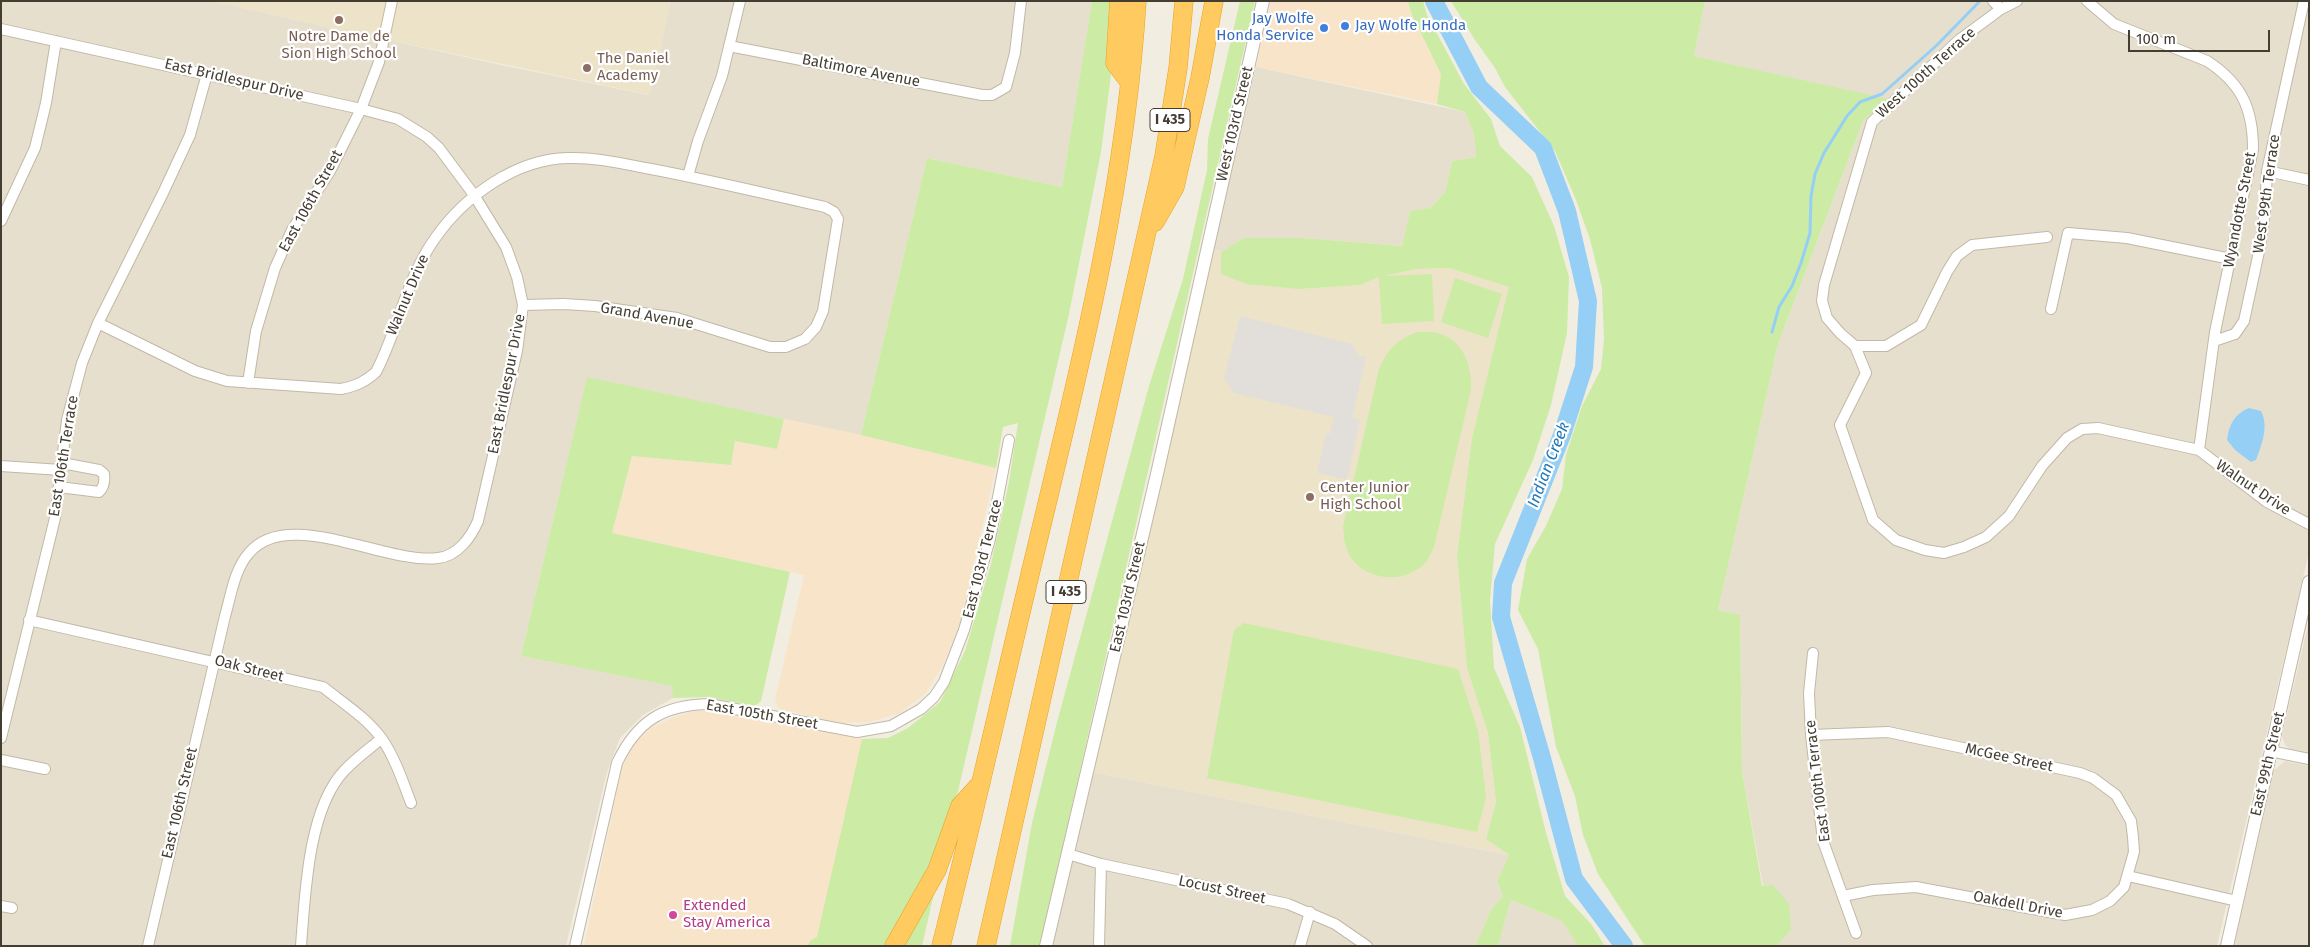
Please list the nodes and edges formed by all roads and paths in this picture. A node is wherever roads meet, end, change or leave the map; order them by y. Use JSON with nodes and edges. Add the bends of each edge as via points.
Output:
{"nodes":[{"id":1,"x":392,"y":1,"type":"edge"},
{"id":2,"x":740,"y":1,"type":"edge"},
{"id":3,"x":1021,"y":1,"type":"edge"},
{"id":4,"x":1119,"y":1,"type":"edge"},
{"id":5,"x":1138,"y":1,"type":"edge"},
{"id":6,"x":1184,"y":1,"type":"edge"},
{"id":7,"x":1214,"y":1,"type":"edge"},
{"id":8,"x":1263,"y":1,"type":"edge"},
{"id":9,"x":2017,"y":1,"type":"edge"},
{"id":10,"x":2087,"y":1,"type":"edge"},
{"id":11,"x":2304,"y":1,"type":"edge"},
{"id":12,"x":1997,"y":5,"type":"edge"},
{"id":13,"x":1,"y":29,"type":"edge"},
{"id":14,"x":56,"y":41,"type":"junction"},
{"id":15,"x":729,"y":46,"type":"junction"},
{"id":16,"x":207,"y":74,"type":"junction"},
{"id":17,"x":1130,"y":83,"type":"junction"},
{"id":18,"x":361,"y":109,"type":"junction"},
{"id":19,"x":2267,"y":171,"type":"junction"},
{"id":20,"x":688,"y":176,"type":"junction"},
{"id":21,"x":2309,"y":180,"type":"edge"},
{"id":22,"x":474,"y":195,"type":"junction"},
{"id":23,"x":1,"y":221,"type":"edge"},
{"id":24,"x":2047,"y":237,"type":"dead end"},
{"id":25,"x":1146,"y":238,"type":"junction"},
{"id":26,"x":1208,"y":248,"type":"joint"},
{"id":27,"x":2231,"y":259,"type":"junction"},
{"id":28,"x":523,"y":305,"type":"junction"},
{"id":29,"x":2051,"y":309,"type":"dead end"},
{"id":30,"x":98,"y":322,"type":"junction"},
{"id":31,"x":2214,"y":341,"type":"junction"},
{"id":32,"x":798,"y":342,"type":"joint"},
{"id":33,"x":1855,"y":346,"type":"junction"},
{"id":34,"x":248,"y":383,"type":"junction"},
{"id":35,"x":1009,"y":440,"type":"dead end"},
{"id":36,"x":2199,"y":450,"type":"junction"},
{"id":37,"x":1,"y":466,"type":"edge"},
{"id":38,"x":61,"y":467,"type":"junction"},
{"id":39,"x":59,"y":487,"type":"junction"},
{"id":40,"x":2309,"y":524,"type":"edge"},
{"id":41,"x":2309,"y":582,"type":"edge"},
{"id":42,"x":2307,"y":598,"type":"edge"},
{"id":43,"x":29,"y":620,"type":"junction"},
{"id":44,"x":1813,"y":653,"type":"dead end"},
{"id":45,"x":214,"y":661,"type":"junction"},
{"id":46,"x":947,"y":675,"type":"joint"},
{"id":47,"x":1811,"y":735,"type":"junction"},
{"id":48,"x":1,"y":738,"type":"edge"},
{"id":49,"x":382,"y":739,"type":"junction"},
{"id":50,"x":2270,"y":751,"type":"junction"},
{"id":51,"x":2309,"y":759,"type":"edge"},
{"id":52,"x":1,"y":760,"type":"edge"},
{"id":53,"x":45,"y":769,"type":"dead end"},
{"id":54,"x":983,"y":781,"type":"junction"},
{"id":55,"x":411,"y":803,"type":"dead end"},
{"id":56,"x":1068,"y":854,"type":"junction"},
{"id":57,"x":1100,"y":864,"type":"junction"},
{"id":58,"x":2128,"y":876,"type":"junction"},
{"id":59,"x":1843,"y":896,"type":"junction"},
{"id":60,"x":2237,"y":902,"type":"junction"},
{"id":61,"x":1,"y":906,"type":"edge"},
{"id":62,"x":12,"y":908,"type":"dead end"},
{"id":63,"x":1310,"y":912,"type":"junction"},
{"id":64,"x":1856,"y":934,"type":"dead end"},
{"id":65,"x":148,"y":946,"type":"edge"},
{"id":66,"x":301,"y":946,"type":"edge"},
{"id":67,"x":575,"y":946,"type":"edge"},
{"id":68,"x":894,"y":946,"type":"edge"},
{"id":69,"x":941,"y":946,"type":"edge"},
{"id":70,"x":986,"y":946,"type":"edge"},
{"id":71,"x":1046,"y":946,"type":"edge"},
{"id":72,"x":1099,"y":946,"type":"edge"},
{"id":73,"x":1300,"y":946,"type":"edge"},
{"id":74,"x":1367,"y":946,"type":"edge"},
{"id":75,"x":2227,"y":946,"type":"edge"}],
"edges":[{"from":1,"to":18,"type":"street","name":"East 106th Street","via":[[379,62]]},
{"from":2,"to":15,"type":"street"},
{"from":3,"to":15,"type":"street","name":"Baltimore Avenue","via":[[1015,52],[1006,86],[992,95]]},
{"from":4,"to":17,"type":"highway","via":[[1115,63]]},
{"from":5,"to":17,"type":"highway","number":"I 435"},
{"from":6,"to":25,"type":"highway","number":"I 435","via":[[1172,112]]},
{"from":7,"to":25,"type":"highway","via":[[1175,187]]},
{"from":8,"to":26,"type":"street","name":"West 103rd Street"},
{"from":9,"to":12,"type":"street","name":"West 100th Terrace"},
{"from":10,"to":27,"type":"street","name":"Wyandotte Street","via":[[2114,24],[2206,60],[2234,84],[2243,99],[2253,124],[2253,149]]},
{"from":11,"to":19,"type":"street","name":"West 99th Terrace"},
{"from":12,"to":33,"type":"street","name":"West 100th Terrace","via":[[1872,122],[1822,301],[1827,318]]},
{"from":13,"to":14,"type":"street","name":"East Bridlespur Drive"},
{"from":14,"to":16,"type":"street","name":"East Bridlespur Drive"},
{"from":14,"to":23,"type":"street","via":[[35,148]]},
{"from":15,"to":20,"type":"street"},
{"from":16,"to":18,"type":"street","name":"East Bridlespur Drive"},
{"from":16,"to":30,"type":"street","name":"East 106th Terrace","via":[[190,135]]},
{"from":17,"to":54,"type":"highway","number":"I 435","via":[[1105,240]]},
{"from":18,"to":22,"type":"street","name":"East Bridlespur Drive","via":[[398,119],[426,137],[439,148]]},
{"from":18,"to":34,"type":"street","name":"East 106th Street","via":[[330,171],[292,230],[275,268],[256,331]]},
{"from":19,"to":21,"type":"street"},
{"from":19,"to":31,"type":"street","name":"West 99th Terrace","via":[[2260,248],[2244,321],[2235,334]]},
{"from":20,"to":22,"type":"street","name":"Walnut Drive","via":[[567,158],[515,171]]},
{"from":20,"to":32,"type":"street","name":"Walnut Drive","via":[[825,207],[836,214],[838,226],[823,312],[816,327]]},
{"from":22,"to":28,"type":"street","name":"East Bridlespur Drive","via":[[506,247]]},
{"from":22,"to":34,"type":"street","name":"Walnut Drive","via":[[456,211],[422,259],[381,362],[368,380],[341,389]]},
{"from":24,"to":33,"type":"street","via":[[1972,245],[1957,256],[1921,325],[1886,346]]},
{"from":25,"to":70,"type":"highway","number":"I 435"},
{"from":26,"to":56,"type":"street","name":"East 103rd Street"},
{"from":27,"to":29,"type":"street","via":[[2127,238],[2068,233]]},
{"from":27,"to":31,"type":"street","name":"Wyandotte Street"},
{"from":28,"to":32,"type":"street","name":"Grand Avenue","via":[[595,306],[677,318],[770,347],[786,347]]},
{"from":28,"to":45,"type":"street","name":"East Bridlespur Drive","via":[[517,351],[478,521],[464,545],[439,558],[413,557],[296,533],[267,539],[249,552],[238,572]]},
{"from":30,"to":34,"type":"street","name":"Walnut Drive","via":[[196,371],[227,381]]},
{"from":30,"to":38,"type":"street","name":"East 106th Terrace","via":[[79,372],[67,420]]},
{"from":31,"to":36,"type":"street","name":"Wyandotte Street"},
{"from":33,"to":36,"type":"street","via":[[1866,373],[1840,425],[1873,520],[1896,540],[1925,550],[1944,552],[1964,547],[1992,532],[2009,516],[2042,466],[2066,438],[2082,429],[2098,428]]},
{"from":35,"to":46,"type":"street","name":"East 103rd Terrace","via":[[990,539],[964,630]]},
{"from":36,"to":40,"type":"street","name":"Walnut Drive","via":[[2267,502]]},
{"from":37,"to":38,"type":"street"},
{"from":38,"to":39,"type":"street","name":"East 106th Terrace"},
{"from":38,"to":39,"type":"street","via":[[99,470],[105,480],[99,492]]},
{"from":39,"to":43,"type":"street","name":"East 106th Terrace","via":[[55,518]]},
{"from":41,"to":42,"type":"street","name":"East 99th Street"},
{"from":42,"to":50,"type":"street","name":"East 99th Street"},
{"from":43,"to":45,"type":"street","name":"Oak Street"},
{"from":43,"to":48,"type":"street","name":"East 106th Terrace"},
{"from":44,"to":47,"type":"street","name":"East 100th Terrace","via":[[1809,693]]},
{"from":45,"to":49,"type":"street","name":"Oak Street","via":[[323,688],[357,714]]},
{"from":45,"to":65,"type":"street","name":"East 106th Street"},
{"from":46,"to":67,"type":"street","name":"East 105th Street","via":[[934,697],[921,709],[891,726],[874,730],[843,730],[709,704],[690,704],[650,719],[630,739],[617,763]]},
{"from":47,"to":58,"type":"street","name":"McGee Street","via":[[1888,732],[2093,778],[2116,795],[2131,821],[2134,852]]},
{"from":47,"to":59,"type":"street","name":"East 100th Terrace","via":[[1823,841]]},
{"from":49,"to":55,"type":"street","name":"Oak Street"},
{"from":49,"to":66,"type":"street","via":[[344,771],[320,812],[313,839]]},
{"from":50,"to":51,"type":"street"},
{"from":50,"to":60,"type":"street","name":"East 99th Street"},
{"from":52,"to":53,"type":"street"},
{"from":54,"to":68,"type":"highway","via":[[960,806],[936,870]]},
{"from":54,"to":69,"type":"highway","number":"I 435"},
{"from":56,"to":57,"type":"street","name":"Locust Street"},
{"from":56,"to":71,"type":"street","name":"East 103rd Street"},
{"from":57,"to":63,"type":"street","name":"Locust Street","via":[[1288,904]]},
{"from":57,"to":72,"type":"street"},
{"from":58,"to":59,"type":"street","name":"Oakdell Drive","via":[[2124,887],[2110,901],[2072,915],[1916,887]]},
{"from":58,"to":60,"type":"street"},
{"from":59,"to":64,"type":"street","name":"East 100th Terrace"},
{"from":60,"to":75,"type":"street","name":"East 99th Street"},
{"from":61,"to":62,"type":"street"},
{"from":63,"to":73,"type":"street"},
{"from":63,"to":74,"type":"street","name":"Locust Street","via":[[1335,924]]}]}
